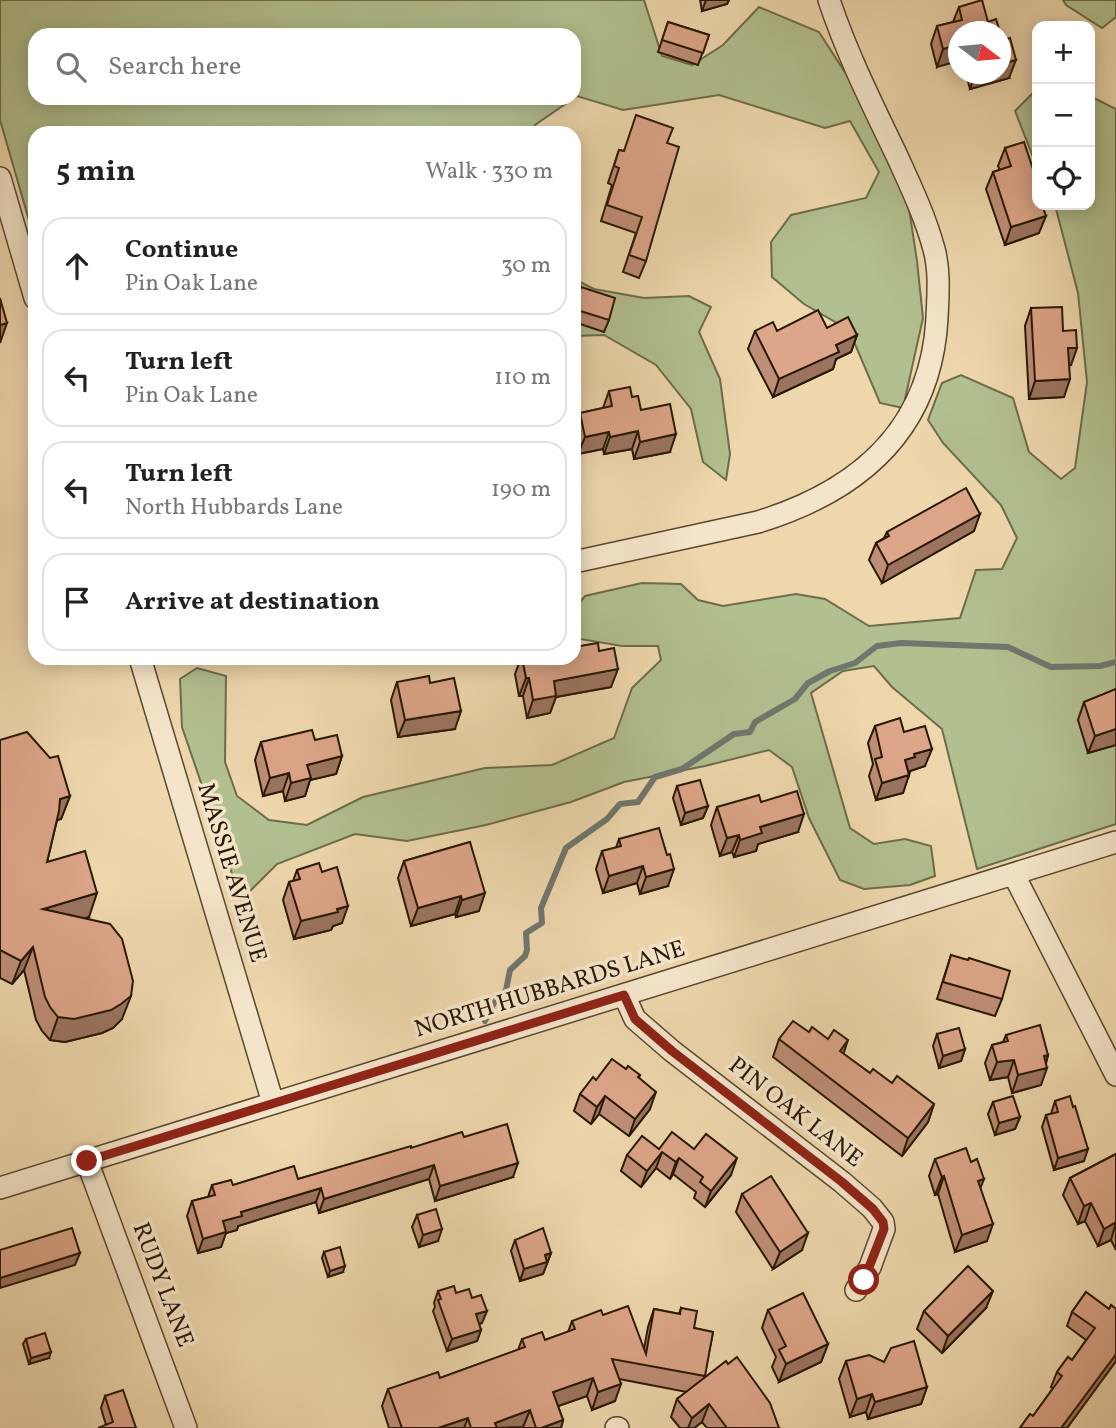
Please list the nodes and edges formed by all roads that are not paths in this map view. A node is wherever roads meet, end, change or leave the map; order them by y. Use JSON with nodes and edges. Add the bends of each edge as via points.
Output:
{"nodes":[{"id":1,"x":829,"y":0,"type":"edge"},
{"id":2,"x":0,"y":178,"type":"edge"},
{"id":3,"x":28,"y":274,"type":"edge"},
{"id":4,"x":581,"y":560,"type":"edge"},
{"id":5,"x":144,"y":665,"type":"edge"},
{"id":6,"x":1116,"y":842,"type":"edge"},
{"id":7,"x":1014,"y":875,"type":"junction"},
{"id":8,"x":624,"y":995,"type":"junction"},
{"id":9,"x":1116,"y":1075,"type":"edge"},
{"id":10,"x":273,"y":1103,"type":"junction"},
{"id":11,"x":87,"y":1161,"type":"junction"},
{"id":12,"x":0,"y":1188,"type":"edge"},
{"id":13,"x":856,"y":1290,"type":"dead end"},
{"id":14,"x":187,"y":1428,"type":"edge"}],
"edges":[{"from":1,"to":4,"type":"street","via":[[842,40],[924,215],[935,253],[936,334],[921,389],[900,429],[874,461],[822,498],[758,522]]},
{"from":2,"to":3,"type":"street"},
{"from":5,"to":10,"type":"street","name":"MASSIE AVENUE"},
{"from":6,"to":7,"type":"street","name":"NORTH HUBBARDS LANE"},
{"from":7,"to":8,"type":"street","name":"NORTH HUBBARDS LANE"},
{"from":7,"to":9,"type":"street"},
{"from":8,"to":10,"type":"street","name":"NORTH HUBBARDS LANE"},
{"from":8,"to":13,"type":"street","name":"PIN OAK LANE","via":[[635,1019],[672,1051],[873,1209],[884,1229]]},
{"from":10,"to":11,"type":"street","name":"NORTH HUBBARDS LANE"},
{"from":11,"to":12,"type":"street","name":"NORTH HUBBARDS LANE"},
{"from":11,"to":14,"type":"street","name":"RUDY LANE"}]}
